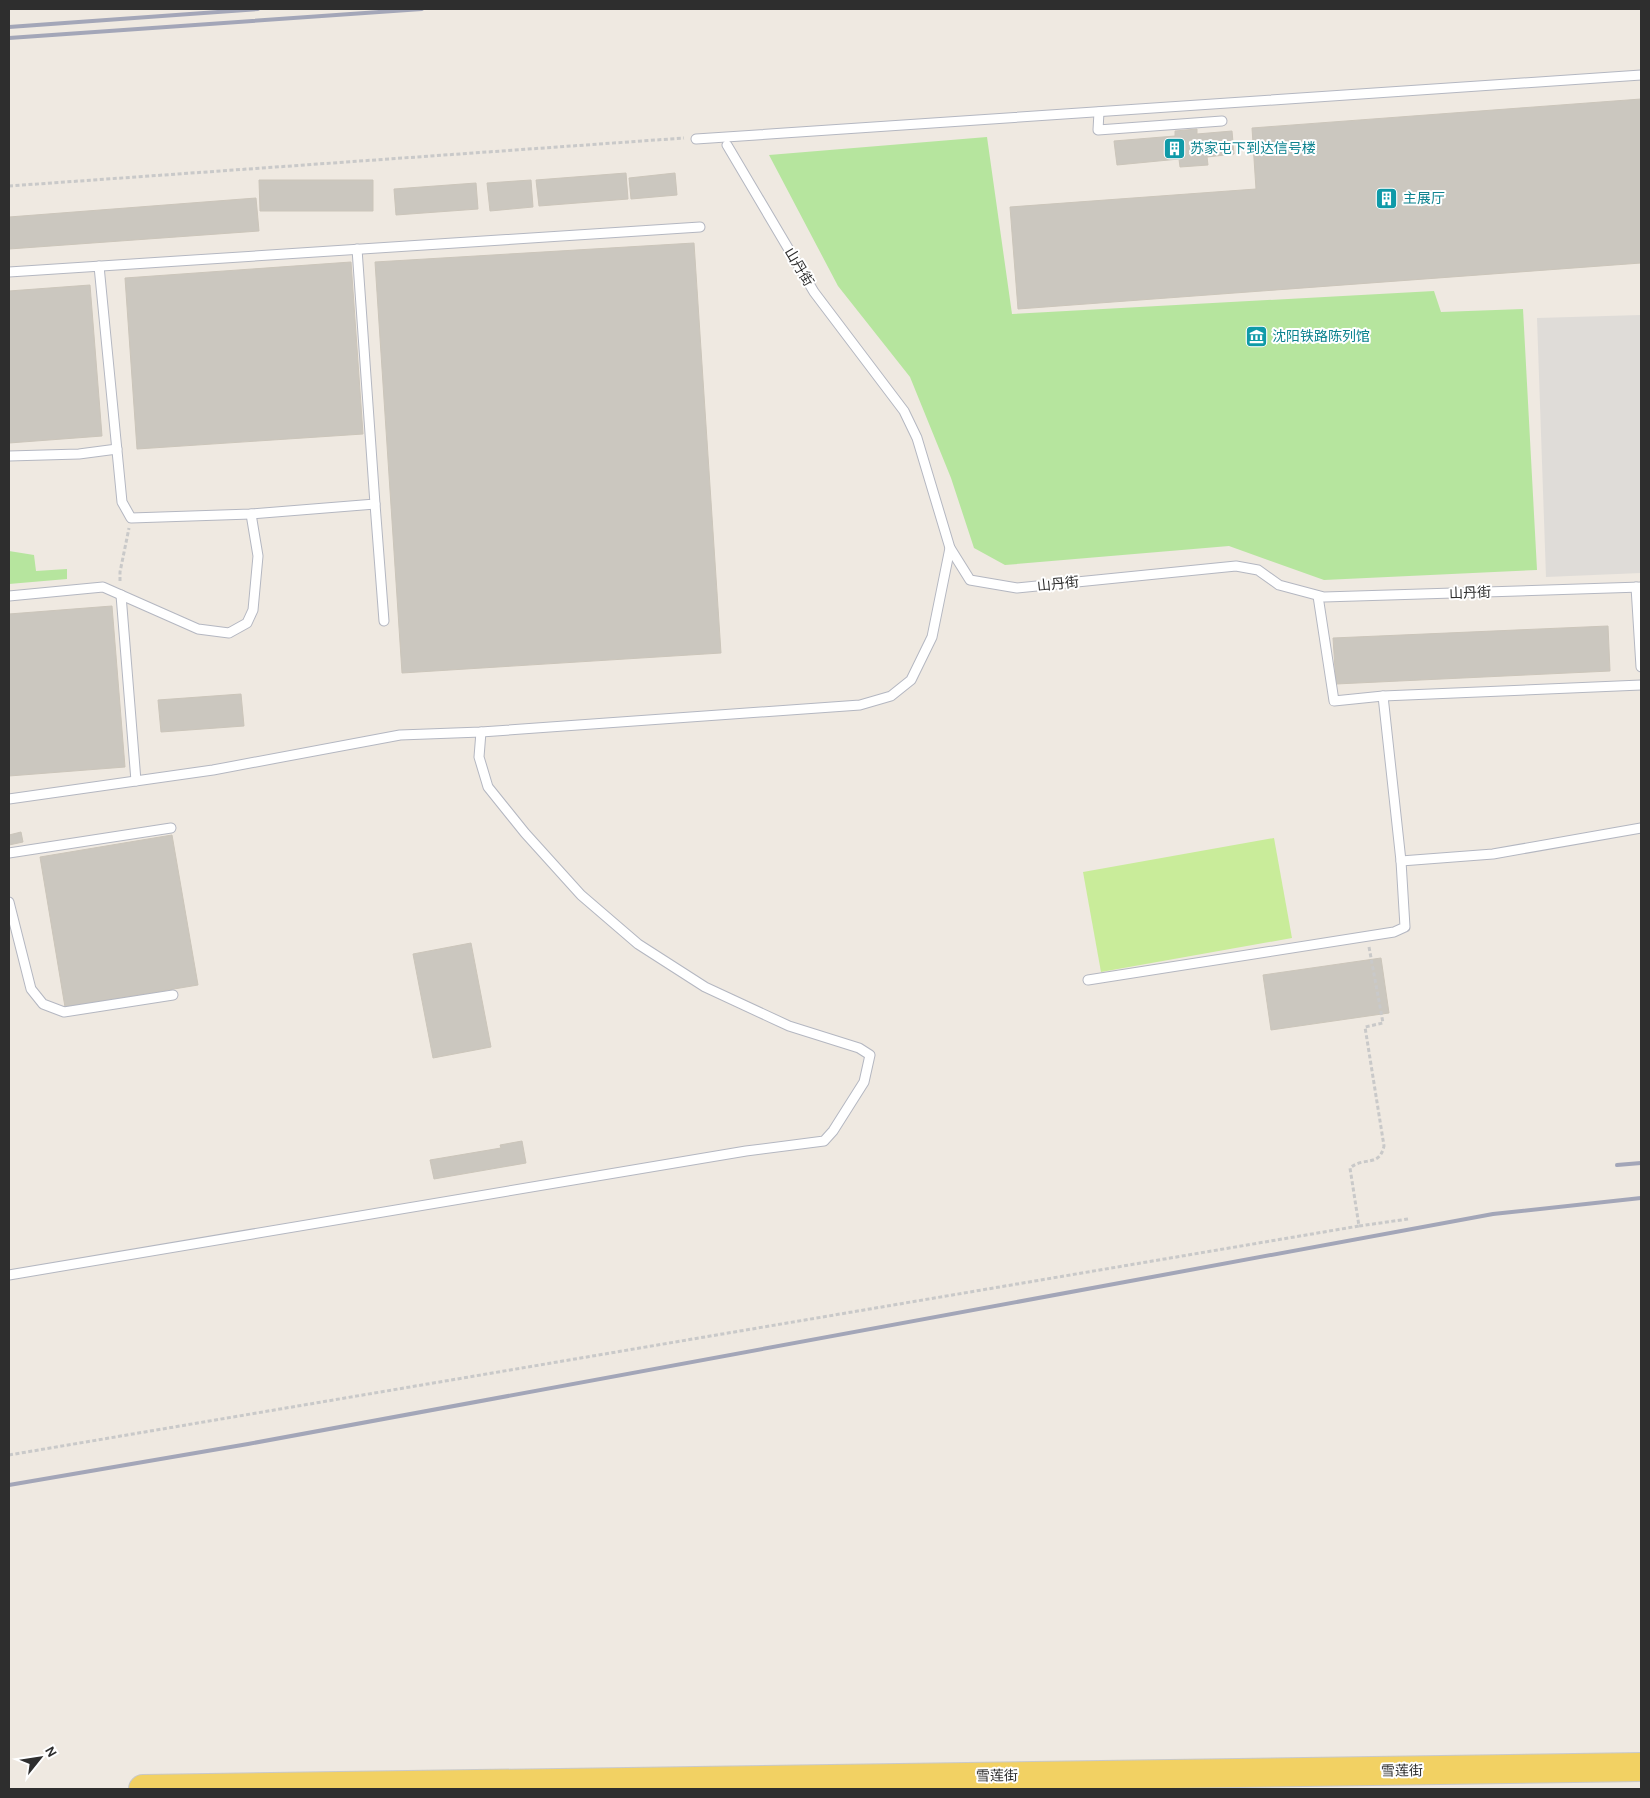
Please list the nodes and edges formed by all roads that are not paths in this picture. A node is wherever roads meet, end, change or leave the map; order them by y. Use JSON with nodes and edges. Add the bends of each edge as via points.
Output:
{"nodes":[{"id":1,"x":1641,"y":75,"type":"edge"},
{"id":2,"x":1202,"y":105,"type":"junction"},
{"id":3,"x":1099,"y":112,"type":"junction"},
{"id":4,"x":1222,"y":121,"type":"dead end"},
{"id":5,"x":1203,"y":123,"type":"junction"},
{"id":6,"x":696,"y":139,"type":"road end"},
{"id":7,"x":727,"y":145,"type":"dead end"},
{"id":8,"x":700,"y":227,"type":"dead end"},
{"id":9,"x":357,"y":249,"type":"junction"},
{"id":10,"x":99,"y":266,"type":"junction"},
{"id":11,"x":9,"y":272,"type":"edge"},
{"id":12,"x":117,"y":449,"type":"junction"},
{"id":13,"x":9,"y":456,"type":"edge"},
{"id":14,"x":375,"y":504,"type":"junction"},
{"id":15,"x":251,"y":514,"type":"junction"},
{"id":16,"x":950,"y":548,"type":"junction"},
{"id":17,"x":1639,"y":587,"type":"edge"},
{"id":18,"x":121,"y":595,"type":"junction"},
{"id":19,"x":9,"y":596,"type":"edge"},
{"id":20,"x":1318,"y":596,"type":"junction"},
{"id":21,"x":384,"y":621,"type":"dead end"},
{"id":22,"x":1641,"y":668,"type":"edge"},
{"id":23,"x":1641,"y":685,"type":"edge"},
{"id":24,"x":1383,"y":696,"type":"junction"},
{"id":25,"x":480,"y":732,"type":"junction"},
{"id":26,"x":136,"y":781,"type":"junction"},
{"id":27,"x":9,"y":799,"type":"edge"},
{"id":28,"x":171,"y":828,"type":"dead end"},
{"id":29,"x":1641,"y":828,"type":"edge"},
{"id":30,"x":9,"y":853,"type":"edge"},
{"id":31,"x":1401,"y":860,"type":"junction"},
{"id":32,"x":9,"y":902,"type":"edge"},
{"id":33,"x":1088,"y":980,"type":"dead end"},
{"id":34,"x":173,"y":994,"type":"dead end"},
{"id":35,"x":9,"y":1275,"type":"edge"},
{"id":36,"x":1641,"y":1767,"type":"edge"},
{"id":37,"x":143,"y":1789,"type":"edge"}],
"edges":[{"from":1,"to":2,"type":"lane"},
{"from":2,"to":3,"type":"lane"},
{"from":2,"to":5,"type":"lane"},
{"from":3,"to":5,"type":"lane","via":[[1098,130]]},
{"from":3,"to":6,"type":"lane"},
{"from":4,"to":5,"type":"lane"},
{"from":7,"to":16,"type":"lane","name":"山丹街","via":[[814,292],[904,411],[917,438]]},
{"from":8,"to":9,"type":"lane"},
{"from":9,"to":10,"type":"lane"},
{"from":9,"to":14,"type":"lane"},
{"from":10,"to":11,"type":"lane"},
{"from":10,"to":12,"type":"lane"},
{"from":12,"to":13,"type":"lane"},
{"from":12,"to":15,"type":"lane","via":[[122,502],[131,518]]},
{"from":14,"to":15,"type":"lane"},
{"from":14,"to":21,"type":"lane"},
{"from":15,"to":18,"type":"lane","via":[[258,556],[253,610],[247,623],[229,634],[198,629]]},
{"from":16,"to":20,"type":"lane","name":"山丹街","via":[[970,580],[1017,588],[1236,566],[1258,570],[1279,585]]},
{"from":16,"to":25,"type":"lane","via":[[932,637],[911,680],[891,696],[860,705]]},
{"from":17,"to":20,"type":"lane","name":"山丹街"},
{"from":17,"to":22,"type":"lane"},
{"from":18,"to":19,"type":"lane","via":[[103,587]]},
{"from":18,"to":26,"type":"lane"},
{"from":20,"to":24,"type":"lane","via":[[1334,701]]},
{"from":23,"to":24,"type":"lane"},
{"from":24,"to":31,"type":"lane"},
{"from":25,"to":26,"type":"lane","via":[[400,735]]},
{"from":25,"to":35,"type":"lane","via":[[480,757],[488,786],[581,895],[638,944],[705,987],[789,1026],[859,1048],[870,1055],[864,1082],[833,1132],[824,1141],[746,1151]]},
{"from":26,"to":27,"type":"lane"},
{"from":28,"to":30,"type":"lane"},
{"from":29,"to":31,"type":"lane","via":[[1493,854]]},
{"from":31,"to":33,"type":"lane","via":[[1405,927],[1394,932]]},
{"from":32,"to":34,"type":"lane","via":[[31,989],[43,1004],[64,1012]]},
{"from":36,"to":37,"type":"main road","name":"雪莲街"}]}
